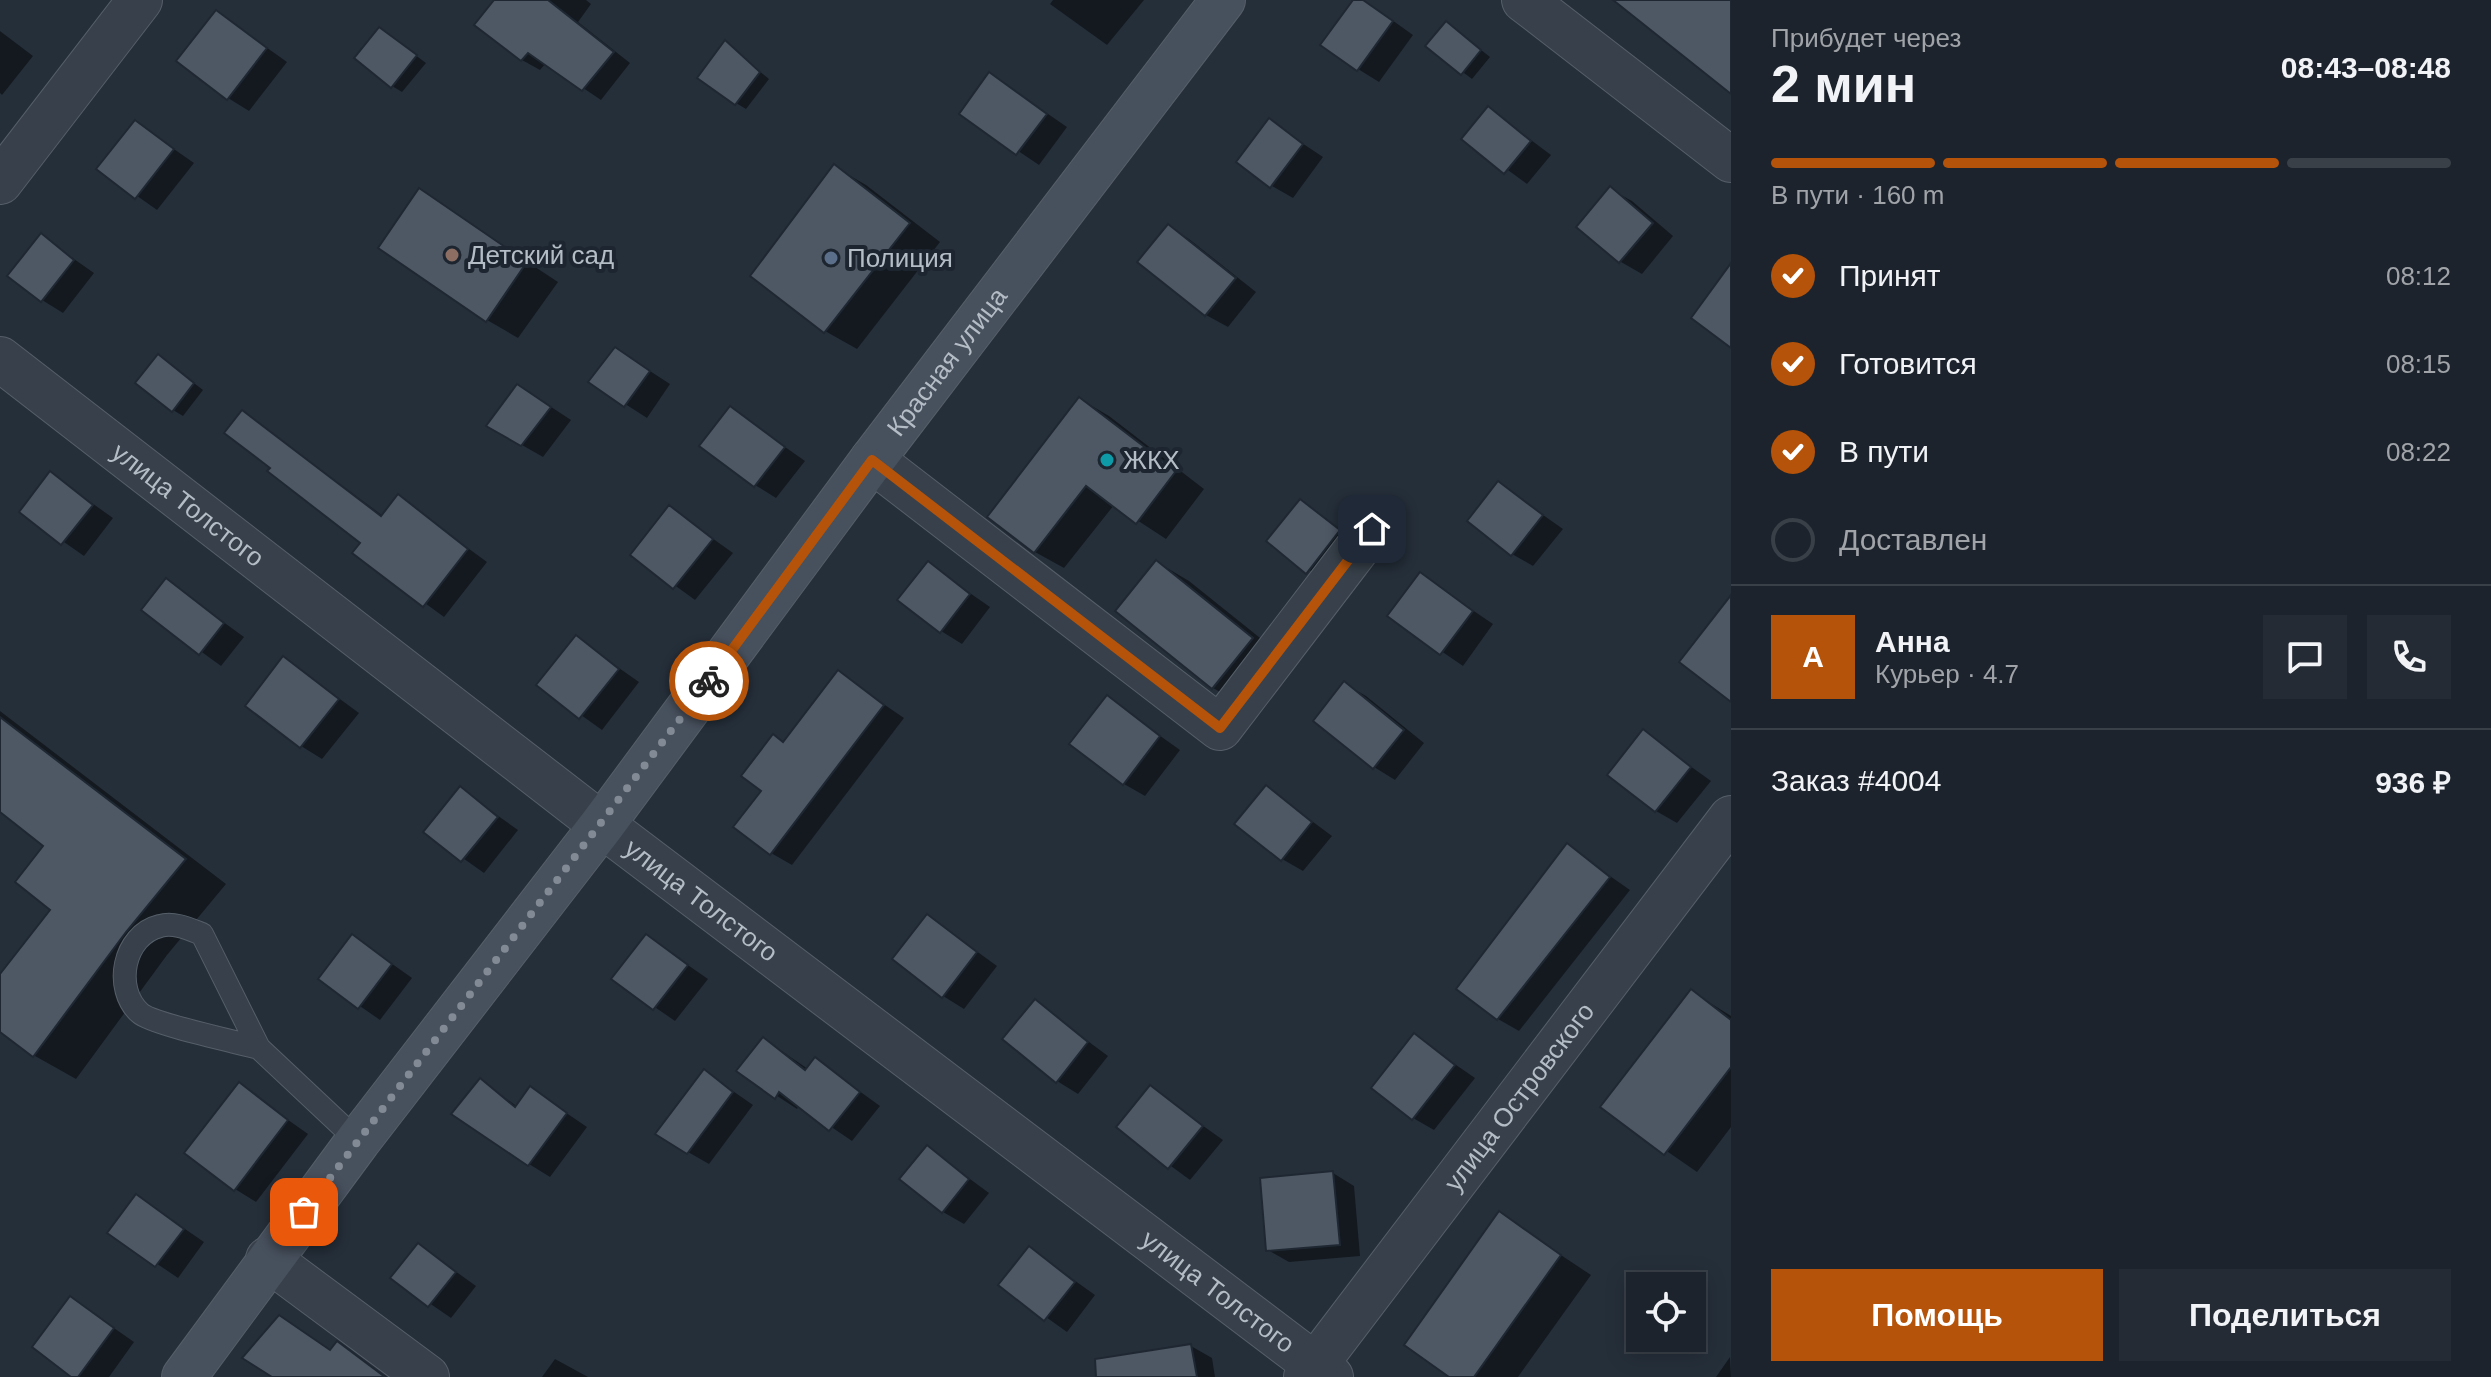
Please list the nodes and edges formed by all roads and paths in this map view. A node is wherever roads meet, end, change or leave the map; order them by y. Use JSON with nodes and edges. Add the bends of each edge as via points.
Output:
{"nodes":[{"id":1,"x":140,"y":0,"type":"edge"},
{"id":2,"x":1223,"y":0,"type":"edge"},
{"id":3,"x":1524,"y":0,"type":"edge"},
{"id":4,"x":1731,"y":160,"type":"edge"},
{"id":5,"x":0,"y":182,"type":"edge"},
{"id":6,"x":0,"y":359,"type":"edge"},
{"id":7,"x":872,"y":460,"type":"junction"},
{"id":8,"x":1372,"y":529,"type":"dead end"},
{"id":9,"x":1731,"y":818,"type":"edge"},
{"id":10,"x":602,"y":825,"type":"junction"},
{"id":11,"x":259,"y":1048,"type":"junction"},
{"id":12,"x":358,"y":1141,"type":"junction"},
{"id":13,"x":268,"y":1259,"type":"junction"},
{"id":14,"x":1317,"y":1373,"type":"edge"},
{"id":15,"x":184,"y":1377,"type":"edge"},
{"id":16,"x":427,"y":1377,"type":"edge"}],
"edges":[{"from":1,"to":5,"type":"street"},
{"from":2,"to":7,"type":"street","name":"Красная улица"},
{"from":3,"to":4,"type":"street"},
{"from":6,"to":10,"type":"street","name":"улица Толстого"},
{"from":7,"to":8,"type":"street","via":[[1220,728]]},
{"from":7,"to":10,"type":"street","name":"Красная улица"},
{"from":9,"to":14,"type":"street","name":"улица Островского"},
{"from":10,"to":12,"type":"street","name":"Красная улица"},
{"from":10,"to":14,"type":"street","name":"улица Толстого"},
{"from":11,"to":11,"type":"lane","via":[[202,934],[159,926],[145,935],[131,952],[123,980],[141,1014]]},
{"from":11,"to":12,"type":"lane"},
{"from":12,"to":13,"type":"street","name":"Красная улица"},
{"from":13,"to":15,"type":"street","name":"Красная улица"},
{"from":13,"to":16,"type":"street"}]}
